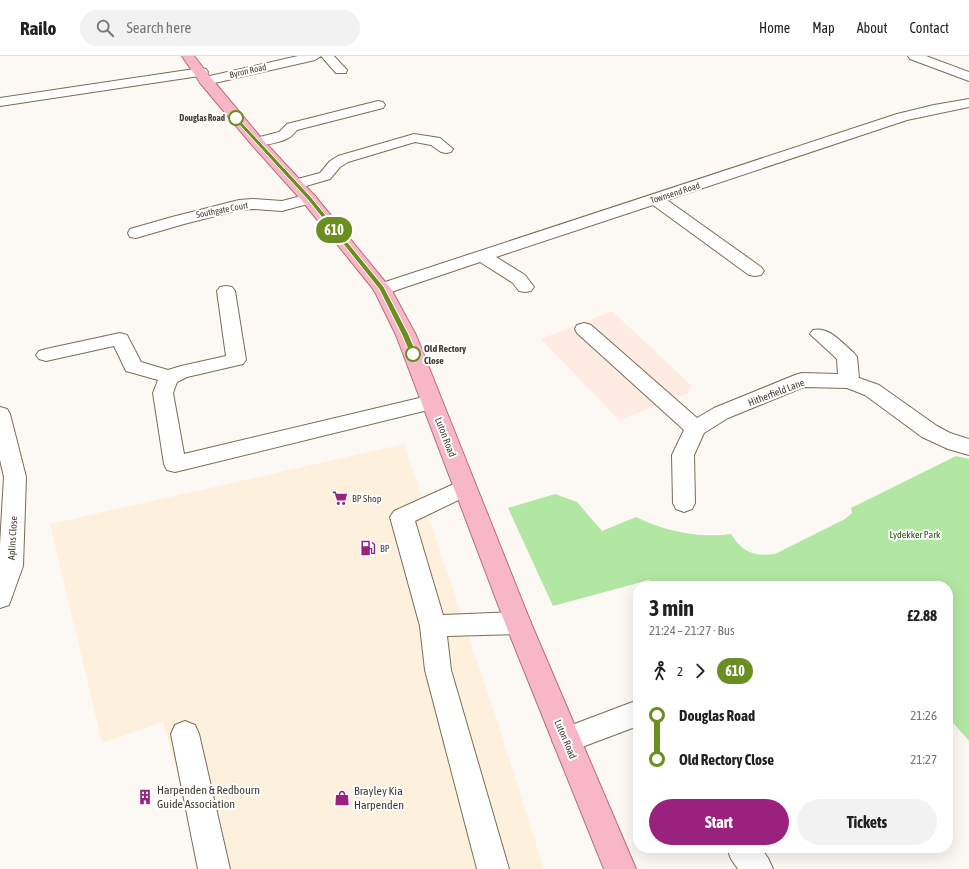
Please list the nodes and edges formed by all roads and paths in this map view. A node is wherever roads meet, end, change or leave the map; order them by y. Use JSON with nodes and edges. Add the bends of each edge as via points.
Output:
{"nodes":[{"id":1,"x":315,"y":56,"type":"edge"},
{"id":2,"x":327,"y":56,"type":"edge"},
{"id":3,"x":914,"y":56,"type":"edge"},
{"id":4,"x":198,"y":70,"type":"edge"},
{"id":5,"x":341,"y":70,"type":"dead end"},
{"id":6,"x":969,"y":77,"type":"edge"},
{"id":7,"x":0,"y":102,"type":"edge"},
{"id":8,"x":969,"y":103,"type":"edge"},
{"id":9,"x":378,"y":105,"type":"dead end"},
{"id":10,"x":257,"y":142,"type":"junction"},
{"id":11,"x":446,"y":149,"type":"dead end"},
{"id":12,"x":303,"y":191,"type":"junction"},
{"id":13,"x":655,"y":199,"type":"junction"},
{"id":14,"x":136,"y":233,"type":"dead end"},
{"id":15,"x":482,"y":256,"type":"junction"},
{"id":16,"x":755,"y":270,"type":"dead end"},
{"id":17,"x":525,"y":287,"type":"dead end"},
{"id":18,"x":382,"y":289,"type":"junction"},
{"id":19,"x":226,"y":291,"type":"dead end"},
{"id":20,"x":584,"y":329,"type":"dead end"},
{"id":21,"x":820,"y":334,"type":"dead end"},
{"id":22,"x":46,"y":355,"type":"dead end"},
{"id":23,"x":170,"y":377,"type":"junction"},
{"id":24,"x":849,"y":382,"type":"junction"},
{"id":25,"x":432,"y":402,"type":"junction"},
{"id":26,"x":0,"y":414,"type":"edge"},
{"id":27,"x":695,"y":428,"type":"junction"},
{"id":28,"x":969,"y":447,"type":"edge"},
{"id":29,"x":8,"y":478,"type":"edge"},
{"id":30,"x":465,"y":487,"type":"junction"},
{"id":31,"x":684,"y":502,"type":"dead end"},
{"id":32,"x":0,"y":598,"type":"edge"},
{"id":33,"x":518,"y":623,"type":"junction"},
{"id":34,"x":433,"y":626,"type":"junction"},
{"id":35,"x":633,"y":715,"type":"edge"},
{"id":36,"x":185,"y":734,"type":"dead end"},
{"id":37,"x":566,"y":740,"type":"junction"},
{"id":38,"x":746,"y":853,"type":"edge"},
{"id":39,"x":214,"y":869,"type":"edge"},
{"id":40,"x":494,"y":869,"type":"edge"},
{"id":41,"x":620,"y":869,"type":"edge"},
{"id":42,"x":757,"y":869,"type":"edge"}],
"edges":[{"from":1,"to":4,"type":"street","name":"Byron Road"},
{"from":2,"to":5,"type":"street"},
{"from":3,"to":6,"type":"street"},
{"from":4,"to":7,"type":"street"},
{"from":4,"to":10,"type":"main road","name":"Luton Road"},
{"from":8,"to":13,"type":"street","name":"Townsend Road","via":[[902,117]]},
{"from":9,"to":10,"type":"street","via":[[292,127],[284,134]]},
{"from":10,"to":12,"type":"main road","name":"Luton Road"},
{"from":11,"to":12,"type":"street","name":"Southgate Court","via":[[435,141],[414,138],[343,159],[325,176]]},
{"from":12,"to":14,"type":"street","name":"Southgate Court","via":[[282,206],[239,205]]},
{"from":12,"to":18,"type":"main road","name":"Luton Road"},
{"from":13,"to":15,"type":"street","name":"Townsend Road"},
{"from":13,"to":16,"type":"street"},
{"from":15,"to":17,"type":"street","via":[[519,279]]},
{"from":15,"to":18,"type":"street","name":"Townsend Road"},
{"from":18,"to":25,"type":"main road","name":"Luton Road","via":[[406,335]]},
{"from":19,"to":23,"type":"street","via":[[236,360],[181,372]]},
{"from":20,"to":27,"type":"street"},
{"from":21,"to":24,"type":"street","via":[[847,357]]},
{"from":22,"to":23,"type":"street","via":[[120,339],[133,366]]},
{"from":23,"to":25,"type":"street","via":[[163,393],[175,464]]},
{"from":24,"to":27,"type":"street","name":"Hitherfield Lane","via":[[802,380],[721,413]]},
{"from":24,"to":28,"type":"street","name":"Hitherfield Lane","via":[[872,390],[942,438]]},
{"from":25,"to":30,"type":"main road","name":"Luton Road"},
{"from":26,"to":29,"type":"street","name":"Aplins Close"},
{"from":27,"to":31,"type":"street","via":[[684,455]]},
{"from":29,"to":32,"type":"street","name":"Aplins Close","via":[[11,566]]},
{"from":30,"to":33,"type":"main road","name":"Luton Road"},
{"from":30,"to":34,"type":"street","via":[[402,517]]},
{"from":33,"to":34,"type":"street"},
{"from":33,"to":37,"type":"main road","name":"Luton Road"},
{"from":34,"to":40,"type":"street","via":[[438,670]]},
{"from":35,"to":37,"type":"street"},
{"from":36,"to":39,"type":"street"},
{"from":37,"to":41,"type":"main road","name":"Luton Road"},
{"from":38,"to":42,"type":"street"}]}
